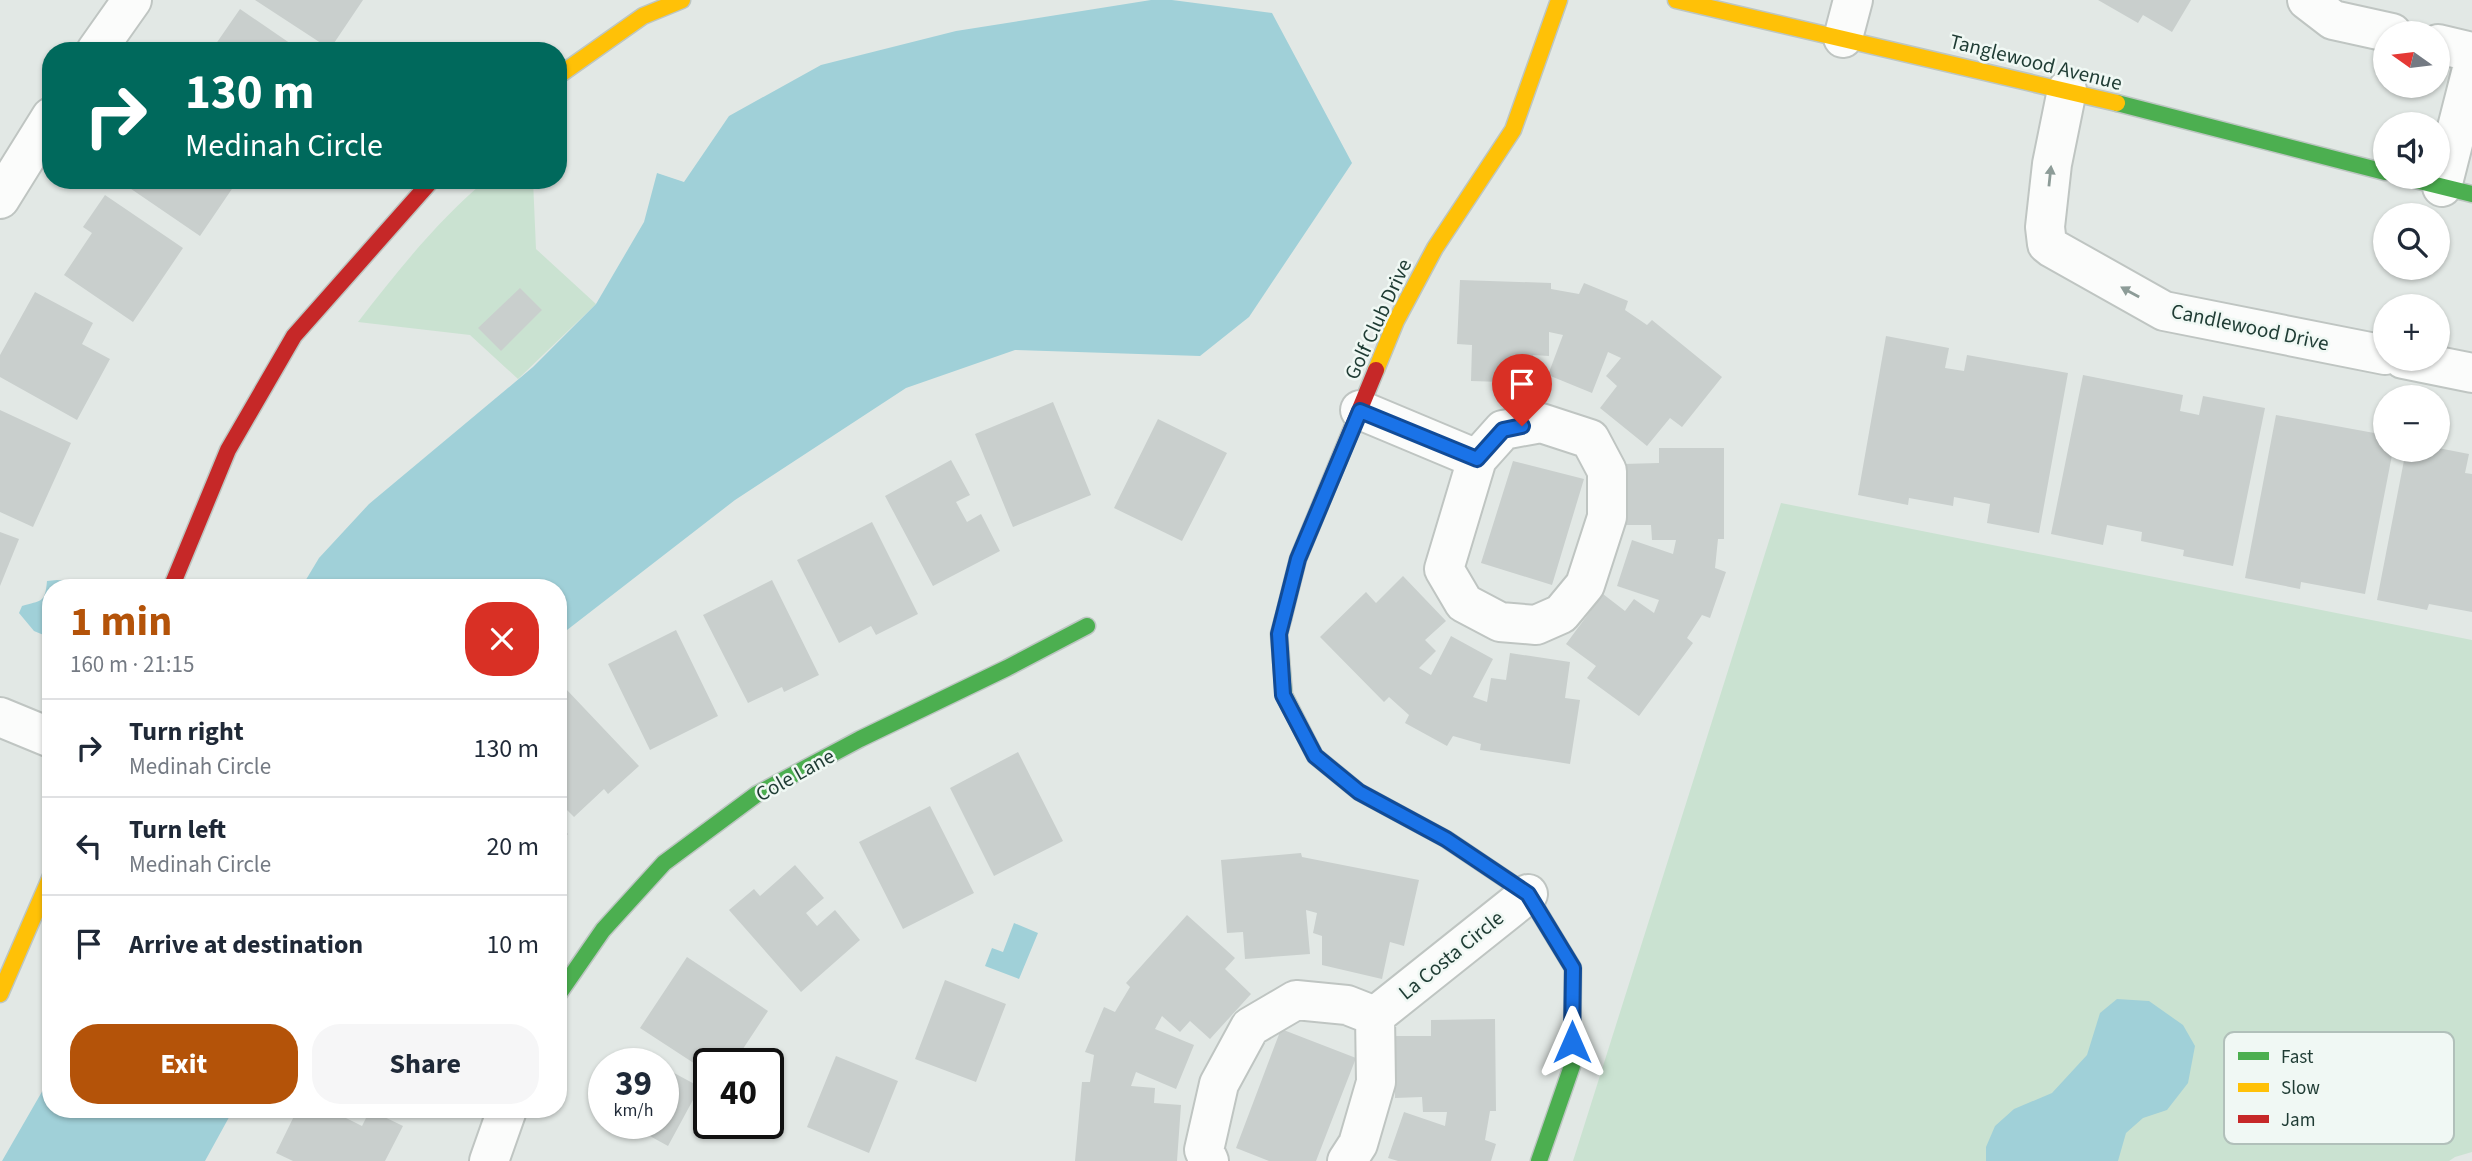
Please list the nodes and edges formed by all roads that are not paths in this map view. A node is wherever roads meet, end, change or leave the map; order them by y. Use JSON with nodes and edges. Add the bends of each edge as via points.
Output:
{"nodes":[{"id":1,"x":132,"y":0,"type":"edge"},
{"id":2,"x":682,"y":0,"type":"edge"},
{"id":3,"x":1559,"y":0,"type":"edge"},
{"id":4,"x":1676,"y":0,"type":"edge"},
{"id":5,"x":1853,"y":0,"type":"edge"},
{"id":6,"x":2307,"y":0,"type":"edge"},
{"id":7,"x":2373,"y":29,"type":"edge"},
{"id":8,"x":1843,"y":38,"type":"junction"},
{"id":9,"x":102,"y":42,"type":"edge"},
{"id":10,"x":2450,"y":47,"type":"edge"},
{"id":11,"x":2472,"y":52,"type":"edge"},
{"id":12,"x":2472,"y":69,"type":"edge"},
{"id":13,"x":567,"y":70,"type":"edge"},
{"id":14,"x":2067,"y":90,"type":"junction"},
{"id":15,"x":42,"y":131,"type":"edge"},
{"id":16,"x":2373,"y":169,"type":"edge"},
{"id":17,"x":424,"y":189,"type":"edge"},
{"id":18,"x":2457,"y":190,"type":"edge"},
{"id":19,"x":0,"y":198,"type":"edge"},
{"id":20,"x":2373,"y":353,"type":"edge"},
{"id":21,"x":2450,"y":369,"type":"edge"},
{"id":22,"x":2472,"y":373,"type":"edge"},
{"id":23,"x":1360,"y":411,"type":"junction"},
{"id":24,"x":1477,"y":459,"type":"junction"},
{"id":25,"x":175,"y":579,"type":"edge"},
{"id":26,"x":1087,"y":626,"type":"dead end"},
{"id":27,"x":0,"y":717,"type":"edge"},
{"id":28,"x":42,"y":734,"type":"edge"},
{"id":29,"x":1528,"y":894,"type":"junction"},
{"id":30,"x":42,"y":897,"type":"edge"},
{"id":31,"x":567,"y":982,"type":"edge"},
{"id":32,"x":0,"y":995,"type":"edge"},
{"id":33,"x":1375,"y":1016,"type":"junction"},
{"id":34,"x":505,"y":1118,"type":"edge"},
{"id":35,"x":494,"y":1159,"type":"edge"},
{"id":36,"x":1209,"y":1161,"type":"edge"},
{"id":37,"x":1347,"y":1161,"type":"edge"},
{"id":38,"x":1539,"y":1161,"type":"edge"}],
"edges":[{"from":1,"to":9,"type":"street"},
{"from":2,"to":13,"type":"street","via":[[643,16]]},
{"from":3,"to":23,"type":"street","name":"Golf Club Drive","via":[[1513,130],[1434,248],[1396,321]]},
{"from":4,"to":8,"type":"street","name":"Tanglewood Avenue"},
{"from":5,"to":8,"type":"street"},
{"from":6,"to":7,"type":"street","via":[[2333,20]]},
{"from":8,"to":14,"type":"street","name":"Tanglewood Avenue"},
{"from":10,"to":11,"type":"street"},
{"from":12,"to":18,"type":"street"},
{"from":14,"to":16,"type":"street","name":"Tanglewood Avenue"},
{"from":20,"to":14,"type":"street","name":"Candlewood Drive","one_way":true,"via":[[2164,311],[2047,244],[2052,164]]},
{"from":15,"to":19,"type":"street"},
{"from":17,"to":25,"type":"street","via":[[294,336],[228,450]]},
{"from":21,"to":22,"type":"street"},
{"from":23,"to":24,"type":"street"},
{"from":23,"to":29,"type":"street","name":"Golf Club Drive","via":[[1298,559],[1279,634],[1283,695],[1315,756],[1359,792],[1446,839]]},
{"from":24,"to":24,"type":"street","via":[[1444,569],[1464,603],[1500,622],[1536,625],[1561,614],[1585,585],[1607,517],[1607,471],[1590,439],[1541,423],[1503,430]]},
{"from":26,"to":31,"type":"street","name":"Cole Lane","via":[[757,794],[664,863],[603,930]]},
{"from":27,"to":28,"type":"street"},
{"from":29,"to":33,"type":"street","name":"La Costa Circle"},
{"from":29,"to":38,"type":"street","name":"Golf Club Drive","via":[[1573,968],[1572,1066]]},
{"from":30,"to":32,"type":"street"},
{"from":33,"to":36,"type":"street","via":[[1346,1005],[1296,1000],[1250,1027],[1219,1084],[1204,1150]]},
{"from":33,"to":37,"type":"street","via":[[1376,1082],[1358,1144]]},
{"from":34,"to":35,"type":"street"}]}
